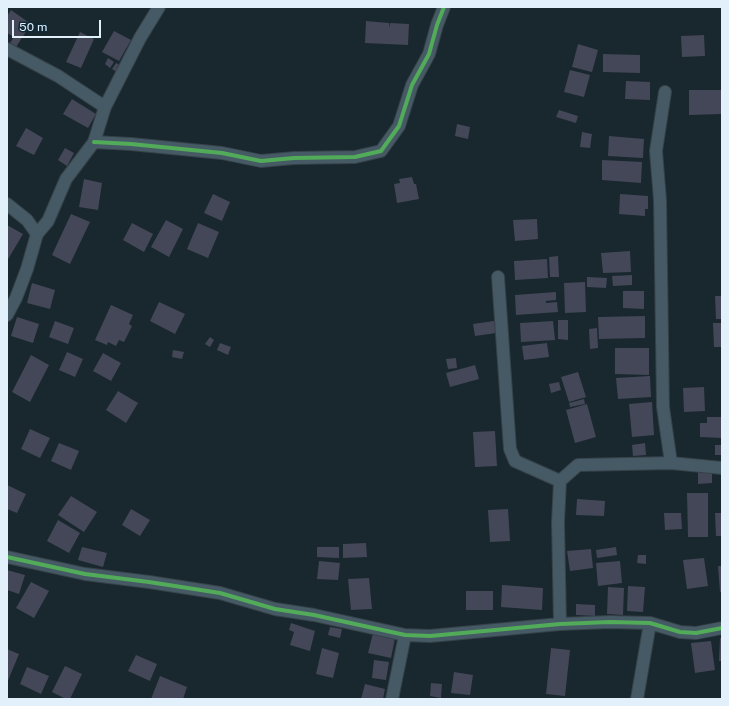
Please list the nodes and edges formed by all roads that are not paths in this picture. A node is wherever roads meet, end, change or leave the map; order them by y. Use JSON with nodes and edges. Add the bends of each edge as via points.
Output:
{"nodes":[{"id":1,"x":159,"y":7,"type":"edge"},
{"id":2,"x":444,"y":7,"type":"edge"},
{"id":3,"x":7,"y":49,"type":"edge"},
{"id":4,"x":665,"y":92,"type":"dead end"},
{"id":5,"x":105,"y":107,"type":"junction"},
{"id":6,"x":94,"y":142,"type":"junction"},
{"id":7,"x":7,"y":204,"type":"edge"},
{"id":8,"x":37,"y":234,"type":"junction"},
{"id":9,"x":498,"y":277,"type":"dead end"},
{"id":10,"x":7,"y":315,"type":"edge"},
{"id":11,"x":671,"y":463,"type":"junction"},
{"id":12,"x":722,"y":468,"type":"edge"},
{"id":13,"x":560,"y":481,"type":"junction"},
{"id":14,"x":7,"y":557,"type":"edge"},
{"id":15,"x":650,"y":623,"type":"junction"},
{"id":16,"x":560,"y":624,"type":"junction"},
{"id":17,"x":722,"y":628,"type":"edge"},
{"id":18,"x":405,"y":635,"type":"junction"},
{"id":19,"x":392,"y":699,"type":"edge"},
{"id":20,"x":638,"y":699,"type":"edge"}],
"edges":[{"from":1,"to":5,"type":"street"},
{"from":2,"to":6,"type":"street","via":[[428,54],[412,86],[400,126],[381,151],[355,157],[261,161],[222,153]]},
{"from":3,"to":5,"type":"street","via":[[58,76]]},
{"from":4,"to":11,"type":"street","via":[[656,151],[660,200],[663,407]]},
{"from":5,"to":6,"type":"street"},
{"from":6,"to":8,"type":"street","via":[[66,179],[48,221]]},
{"from":7,"to":8,"type":"street","via":[[27,220]]},
{"from":8,"to":10,"type":"street","via":[[28,269]]},
{"from":9,"to":13,"type":"street","via":[[510,449],[515,461]]},
{"from":11,"to":12,"type":"street"},
{"from":11,"to":13,"type":"street","via":[[578,465]]},
{"from":13,"to":16,"type":"street"},
{"from":14,"to":18,"type":"street","via":[[85,574],[220,593],[275,609]]},
{"from":15,"to":16,"type":"street"},
{"from":15,"to":17,"type":"street","via":[[680,632],[696,633]]},
{"from":15,"to":20,"type":"street"},
{"from":16,"to":18,"type":"street","via":[[430,636]]},
{"from":18,"to":19,"type":"street"}]}
